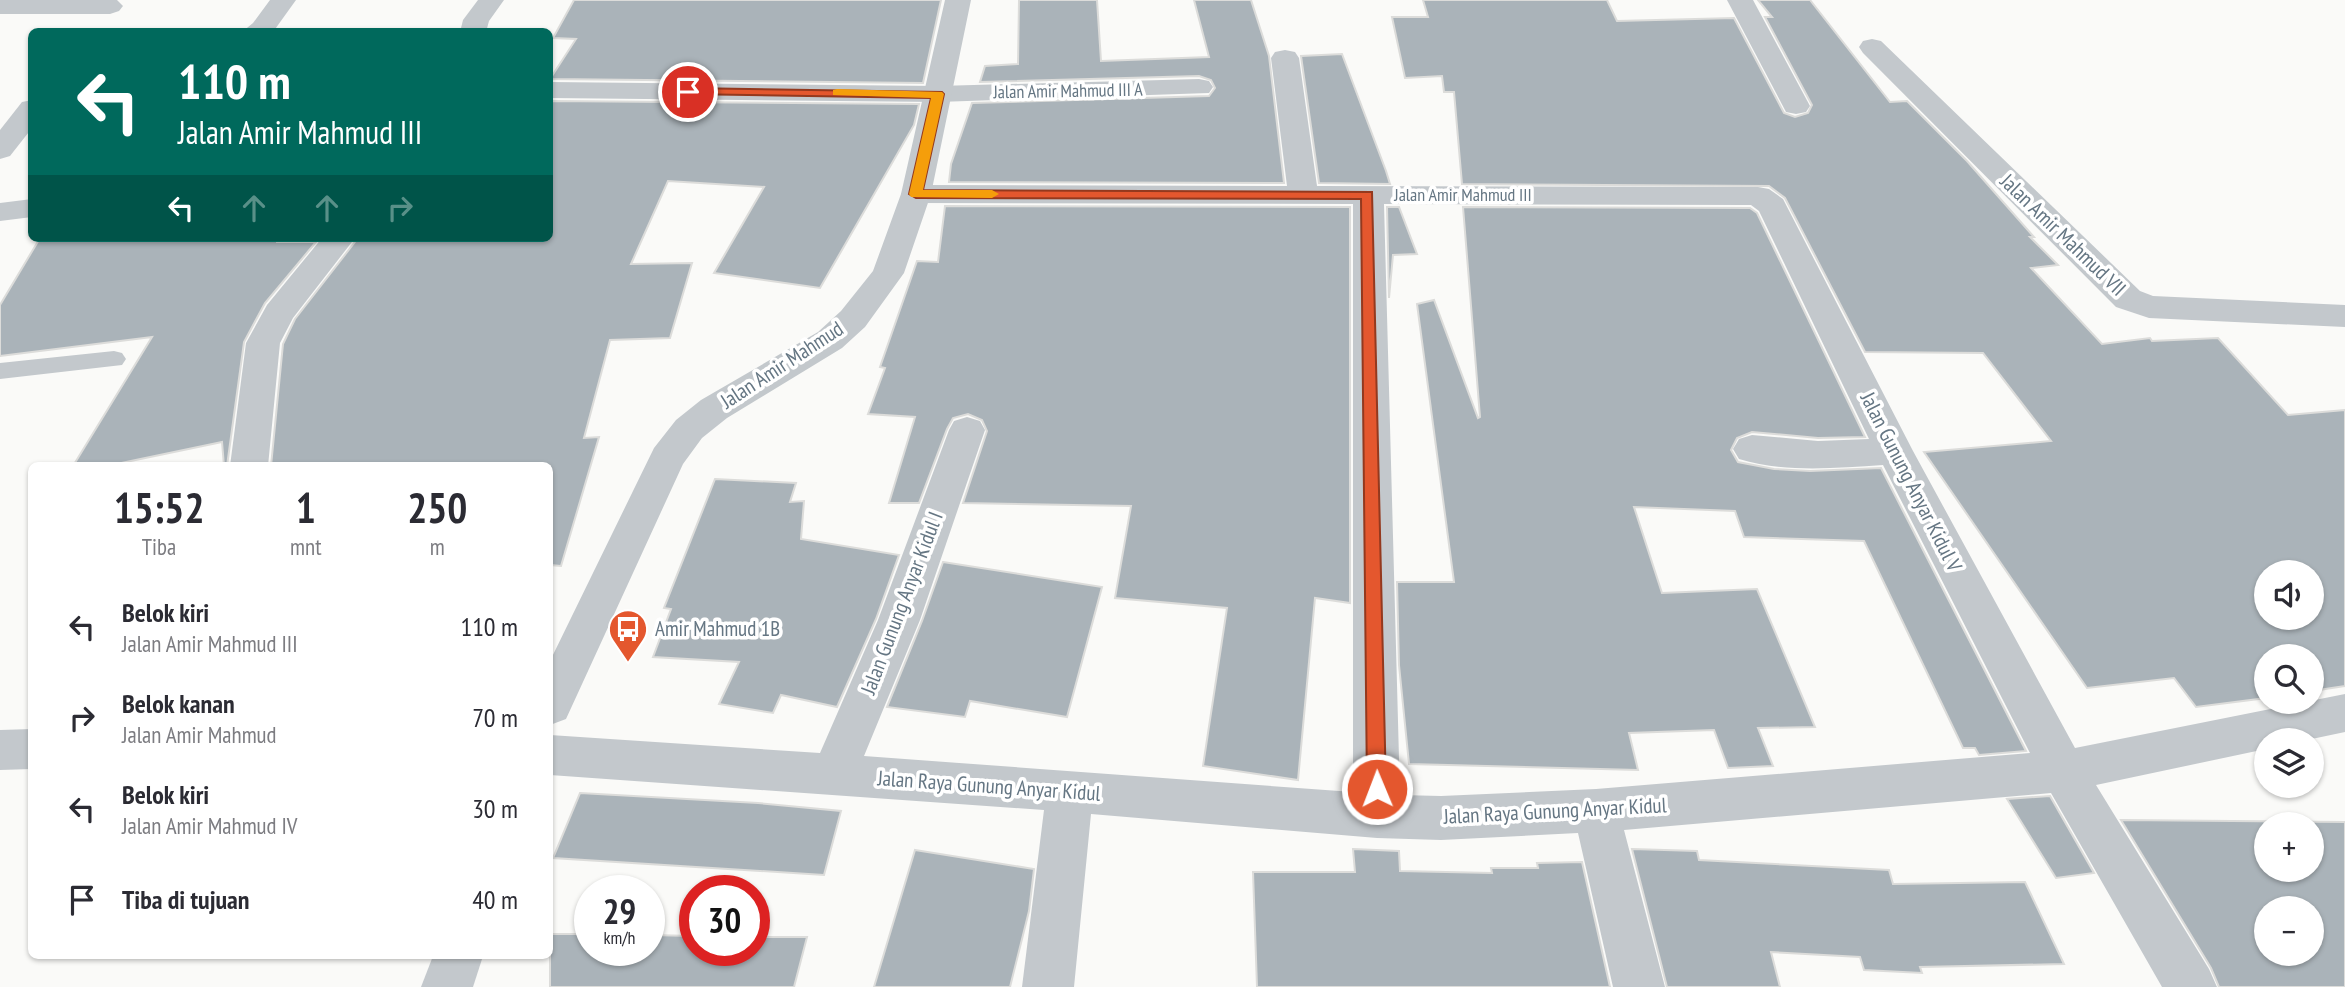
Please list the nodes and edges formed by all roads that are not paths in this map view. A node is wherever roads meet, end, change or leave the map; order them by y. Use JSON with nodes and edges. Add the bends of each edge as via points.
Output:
{"nodes":[{"id":1,"x":283,"y":0,"type":"edge"},
{"id":2,"x":491,"y":0,"type":"edge"},
{"id":3,"x":958,"y":0,"type":"edge"},
{"id":4,"x":1740,"y":0,"type":"edge"},
{"id":5,"x":112,"y":3,"type":"edge"},
{"id":6,"x":0,"y":6,"type":"edge"},
{"id":7,"x":93,"y":28,"type":"edge"},
{"id":8,"x":263,"y":28,"type":"edge"},
{"id":9,"x":474,"y":28,"type":"edge"},
{"id":10,"x":1872,"y":47,"type":"dead end"},
{"id":11,"x":1286,"y":58,"type":"dead end"},
{"id":12,"x":1199,"y":87,"type":"dead end"},
{"id":13,"x":553,"y":90,"type":"edge"},
{"id":14,"x":938,"y":94,"type":"junction"},
{"id":15,"x":1796,"y":106,"type":"dead end"},
{"id":16,"x":28,"y":113,"type":"edge"},
{"id":17,"x":0,"y":150,"type":"edge"},
{"id":18,"x":916,"y":194,"type":"junction"},
{"id":19,"x":1303,"y":195,"type":"junction"},
{"id":20,"x":1368,"y":195,"type":"junction"},
{"id":21,"x":1758,"y":196,"type":"joint"},
{"id":22,"x":28,"y":208,"type":"edge"},
{"id":23,"x":0,"y":212,"type":"edge"},
{"id":24,"x":336,"y":242,"type":"edge"},
{"id":25,"x":2345,"y":316,"type":"edge"},
{"id":26,"x":114,"y":359,"type":"dead end"},
{"id":27,"x":0,"y":371,"type":"edge"},
{"id":28,"x":967,"y":430,"type":"dead end"},
{"id":29,"x":1752,"y":449,"type":"dead end"},
{"id":30,"x":1894,"y":451,"type":"junction"},
{"id":31,"x":249,"y":462,"type":"edge"},
{"id":32,"x":553,"y":700,"type":"edge"},
{"id":33,"x":2345,"y":713,"type":"edge"},
{"id":34,"x":28,"y":749,"type":"edge"},
{"id":35,"x":0,"y":750,"type":"edge"},
{"id":36,"x":553,"y":755,"type":"edge"},
{"id":37,"x":2063,"y":771,"type":"junction"},
{"id":38,"x":833,"y":775,"type":"junction"},
{"id":39,"x":1070,"y":791,"type":"junction"},
{"id":40,"x":1596,"y":811,"type":"junction"},
{"id":41,"x":1377,"y":816,"type":"junction"},
{"id":42,"x":457,"y":959,"type":"edge"},
{"id":43,"x":447,"y":987,"type":"edge"},
{"id":44,"x":1048,"y":987,"type":"edge"},
{"id":45,"x":1639,"y":987,"type":"edge"},
{"id":46,"x":2191,"y":987,"type":"edge"}],
"edges":[{"from":1,"to":8,"type":"street"},
{"from":2,"to":9,"type":"street"},
{"from":3,"to":14,"type":"street","name":"Jalan Amir Mahmud"},
{"from":4,"to":15,"type":"street"},
{"from":5,"to":6,"type":"street"},
{"from":5,"to":7,"type":"street"},
{"from":10,"to":25,"type":"street","name":"Jalan Amir Mahmud VII","via":[[2128,299],[2149,307]]},
{"from":11,"to":19,"type":"street"},
{"from":12,"to":14,"type":"street","name":"Jalan Amir Mahmud III A"},
{"from":13,"to":14,"type":"street","name":"Jalan Amir Mahmud III A"},
{"from":14,"to":18,"type":"street","name":"Jalan Amir Mahmud"},
{"from":16,"to":17,"type":"street"},
{"from":18,"to":19,"type":"street","name":"Jalan Amir Mahmud III"},
{"from":18,"to":32,"type":"street","name":"Jalan Amir Mahmud","via":[[888,273],[853,319],[830,340],[713,409],[667,457]]},
{"from":19,"to":20,"type":"street","name":"Jalan Amir Mahmud III"},
{"from":20,"to":21,"type":"street","name":"Jalan Amir Mahmud III"},
{"from":20,"to":41,"type":"street"},
{"from":21,"to":30,"type":"street","name":"Jalan Gunung Anyar Kidul V","via":[[1772,206]]},
{"from":22,"to":23,"type":"street"},
{"from":24,"to":31,"type":"street","via":[[279,313],[263,343]]},
{"from":26,"to":27,"type":"lane"},
{"from":28,"to":38,"type":"street","name":"Jalan Gunung Anyar Kidul I","via":[[899,621]]},
{"from":29,"to":30,"type":"street","via":[[1818,455]]},
{"from":30,"to":37,"type":"street","name":"Jalan Gunung Anyar Kidul V"},
{"from":33,"to":37,"type":"street","name":"Jalan Raya Gunung Anyar Kidul"},
{"from":34,"to":35,"type":"street"},
{"from":36,"to":38,"type":"street","name":"Jalan Raya Gunung Anyar Kidul"},
{"from":37,"to":40,"type":"street","name":"Jalan Raya Gunung Anyar Kidul"},
{"from":37,"to":46,"type":"street","name":"Jalan Gunung Anyar Kidul V"},
{"from":38,"to":39,"type":"street","name":"Jalan Raya Gunung Anyar Kidul"},
{"from":39,"to":41,"type":"street","name":"Jalan Raya Gunung Anyar Kidul"},
{"from":39,"to":44,"type":"street"},
{"from":40,"to":41,"type":"street","name":"Jalan Raya Gunung Anyar Kidul"},
{"from":40,"to":45,"type":"street"},
{"from":42,"to":43,"type":"street"}]}
